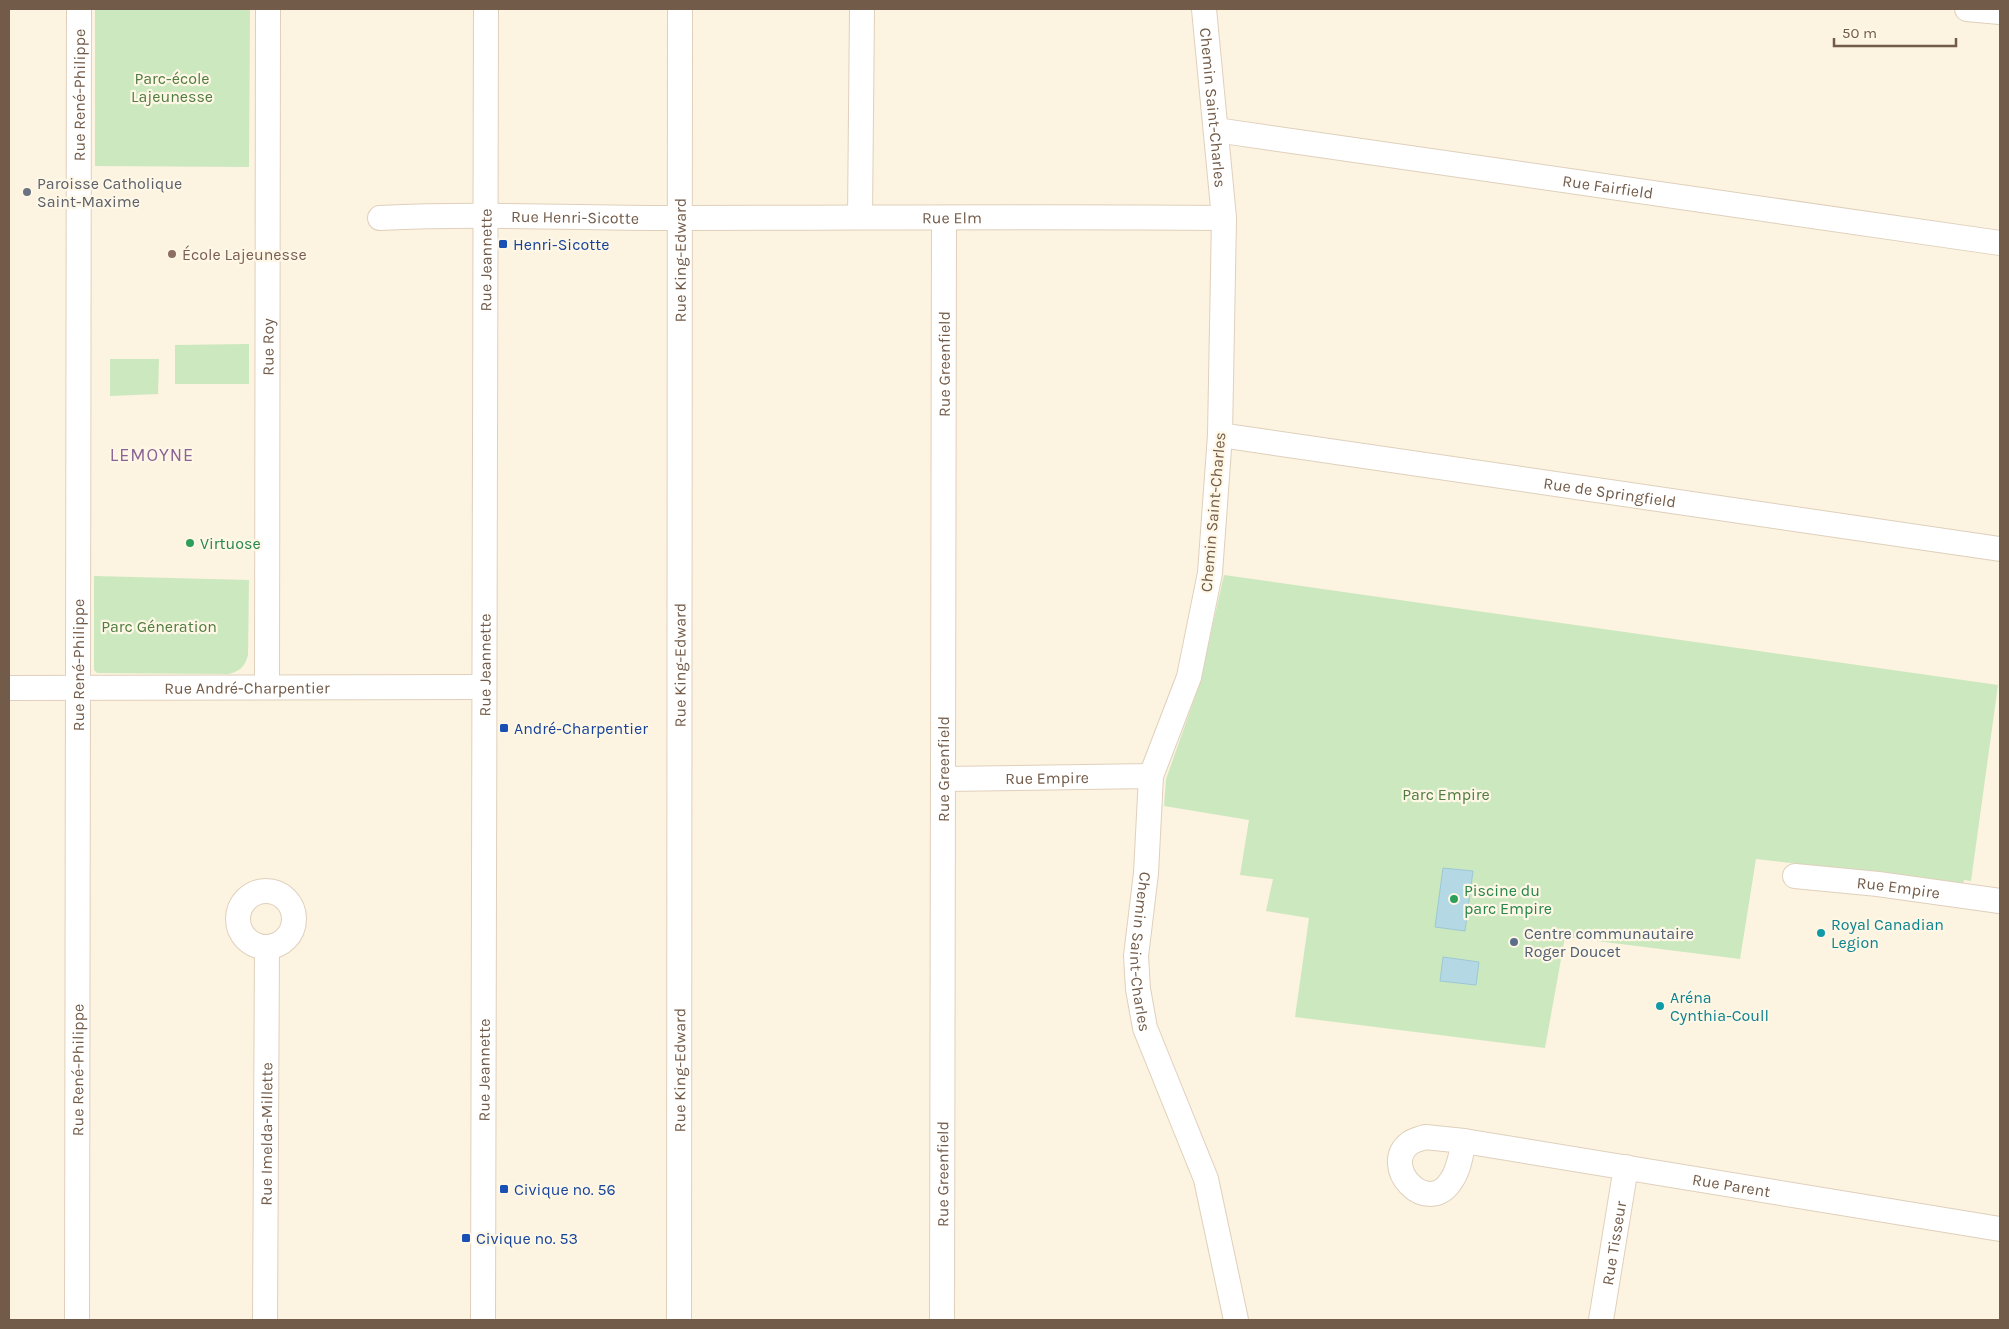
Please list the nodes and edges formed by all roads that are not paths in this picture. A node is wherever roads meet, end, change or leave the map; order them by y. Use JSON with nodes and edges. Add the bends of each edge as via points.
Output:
{"nodes":[{"id":1,"x":79,"y":9,"type":"edge"},
{"id":2,"x":268,"y":9,"type":"edge"},
{"id":3,"x":486,"y":9,"type":"edge"},
{"id":4,"x":680,"y":9,"type":"edge"},
{"id":5,"x":862,"y":9,"type":"edge"},
{"id":6,"x":1204,"y":9,"type":"edge"},
{"id":7,"x":1967,"y":9,"type":"edge"},
{"id":8,"x":2000,"y":12,"type":"edge"},
{"id":9,"x":1216,"y":130,"type":"junction"},
{"id":10,"x":485,"y":216,"type":"junction"},
{"id":11,"x":860,"y":217,"type":"junction"},
{"id":12,"x":380,"y":218,"type":"dead end"},
{"id":13,"x":680,"y":218,"type":"junction"},
{"id":14,"x":944,"y":218,"type":"junction"},
{"id":15,"x":1224,"y":218,"type":"junction"},
{"id":16,"x":2000,"y":243,"type":"edge"},
{"id":17,"x":1220,"y":435,"type":"junction"},
{"id":18,"x":2000,"y":549,"type":"edge"},
{"id":19,"x":267,"y":686,"type":"junction"},
{"id":20,"x":483,"y":687,"type":"junction"},
{"id":21,"x":9,"y":688,"type":"edge"},
{"id":22,"x":77,"y":688,"type":"junction"},
{"id":23,"x":1151,"y":776,"type":"junction"},
{"id":24,"x":944,"y":779,"type":"junction"},
{"id":25,"x":1795,"y":876,"type":"dead end"},
{"id":26,"x":2000,"y":901,"type":"edge"},
{"id":27,"x":267,"y":948,"type":"dead end"},
{"id":28,"x":1464,"y":1141,"type":"dead end"},
{"id":29,"x":1626,"y":1168,"type":"junction"},
{"id":30,"x":2000,"y":1229,"type":"edge"},
{"id":31,"x":76,"y":1320,"type":"edge"},
{"id":32,"x":265,"y":1320,"type":"edge"},
{"id":33,"x":483,"y":1320,"type":"edge"},
{"id":34,"x":678,"y":1320,"type":"edge"},
{"id":35,"x":942,"y":1320,"type":"edge"},
{"id":36,"x":1236,"y":1320,"type":"edge"},
{"id":37,"x":1601,"y":1320,"type":"edge"}],
"edges":[{"from":1,"to":22,"type":"street","name":"Rue René-Philippe"},
{"from":2,"to":19,"type":"street","name":"Rue Roy"},
{"from":3,"to":10,"type":"street","name":"Rue Jeannette"},
{"from":4,"to":13,"type":"street","name":"Rue King-Edward"},
{"from":5,"to":11,"type":"street"},
{"from":6,"to":9,"type":"street","name":"Chemin Saint-Charles"},
{"from":7,"to":8,"type":"street"},
{"from":9,"to":15,"type":"street","name":"Chemin Saint-Charles"},
{"from":9,"to":16,"type":"street","name":"Rue Fairfield"},
{"from":10,"to":12,"type":"street","name":"Rue Henri-Sicotte"},
{"from":10,"to":13,"type":"street","name":"Rue Henri-Sicotte"},
{"from":10,"to":20,"type":"street","name":"Rue Jeannette"},
{"from":11,"to":13,"type":"street","name":"Rue Elm"},
{"from":11,"to":14,"type":"street","name":"Rue Elm"},
{"from":13,"to":34,"type":"street","name":"Rue King-Edward"},
{"from":14,"to":15,"type":"street","name":"Rue Elm"},
{"from":14,"to":24,"type":"street","name":"Rue Greenfield"},
{"from":15,"to":17,"type":"street","name":"Chemin Saint-Charles"},
{"from":17,"to":18,"type":"street","name":"Rue de Springfield"},
{"from":17,"to":23,"type":"street","name":"Chemin Saint-Charles","via":[[1208,582],[1189,677]]},
{"from":19,"to":20,"type":"street","name":"Rue André-Charpentier"},
{"from":19,"to":22,"type":"street","name":"Rue André-Charpentier"},
{"from":20,"to":33,"type":"street","name":"Rue Jeannette"},
{"from":21,"to":22,"type":"street","name":"Rue André-Charpentier"},
{"from":22,"to":31,"type":"street","name":"Rue René-Philippe"},
{"from":23,"to":24,"type":"street","name":"Rue Empire"},
{"from":23,"to":36,"type":"street","name":"Chemin Saint-Charles","via":[[1146,873],[1136,956],[1138,989],[1145,1028],[1206,1180]]},
{"from":24,"to":35,"type":"street","name":"Rue Greenfield"},
{"from":25,"to":26,"type":"street","name":"Rue Empire"},
{"from":27,"to":32,"type":"street","name":"Rue Imelda-Millette"},
{"from":28,"to":29,"type":"street","name":"Rue Parent"},
{"from":29,"to":30,"type":"street","name":"Rue Parent"},
{"from":29,"to":37,"type":"street","name":"Rue Tisseur"}]}
